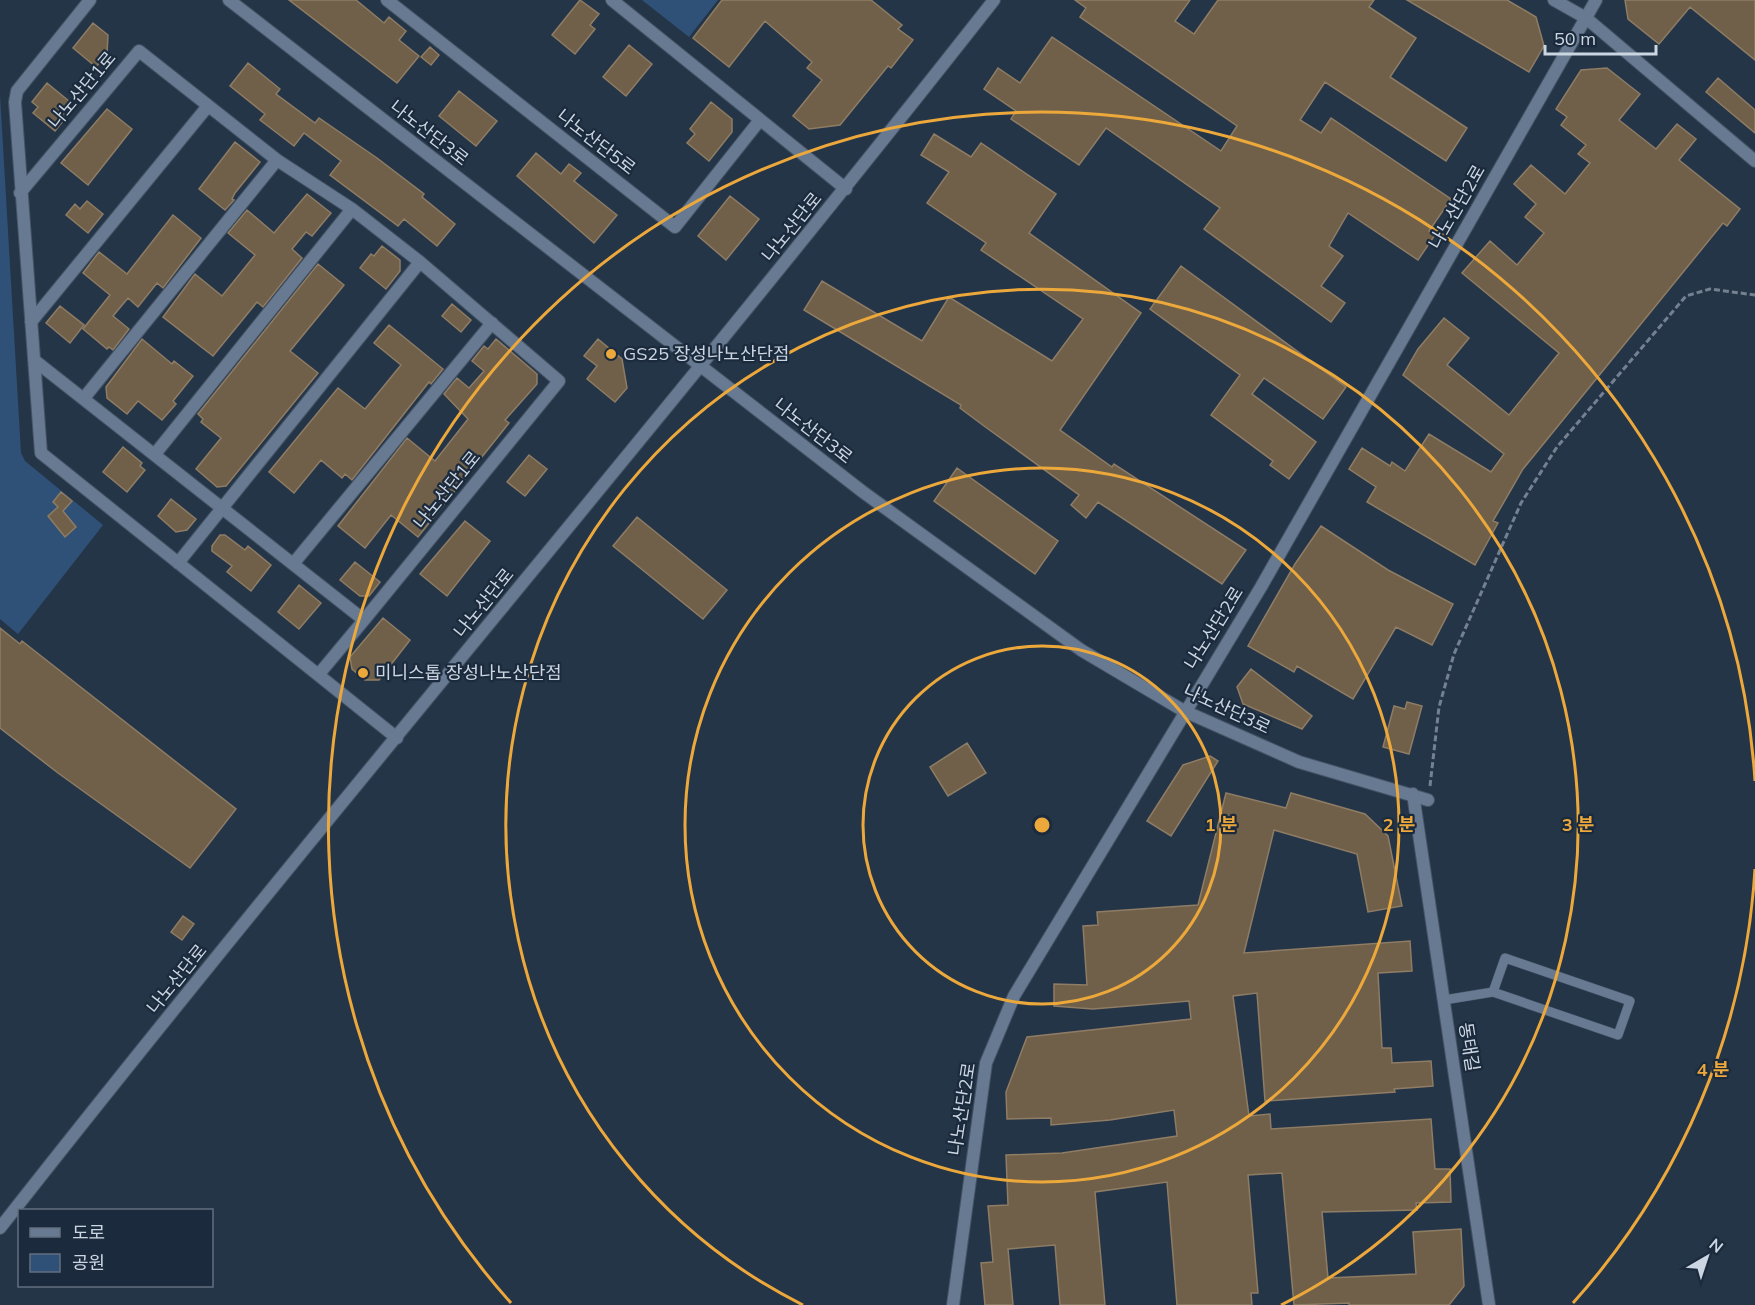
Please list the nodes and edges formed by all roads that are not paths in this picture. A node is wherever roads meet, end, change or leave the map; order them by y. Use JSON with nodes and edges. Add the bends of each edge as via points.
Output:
{"nodes":[{"id":1,"x":90,"y":0,"type":"edge"},
{"id":2,"x":229,"y":0,"type":"edge"},
{"id":3,"x":387,"y":0,"type":"edge"},
{"id":4,"x":612,"y":0,"type":"edge"},
{"id":5,"x":994,"y":0,"type":"edge"},
{"id":6,"x":1554,"y":0,"type":"edge"},
{"id":7,"x":1596,"y":0,"type":"edge"},
{"id":8,"x":1586,"y":18,"type":"junction"},
{"id":9,"x":208,"y":106,"type":"junction"},
{"id":10,"x":760,"y":120,"type":"junction"},
{"id":11,"x":277,"y":160,"type":"junction"},
{"id":12,"x":1755,"y":161,"type":"edge"},
{"id":13,"x":846,"y":189,"type":"junction"},
{"id":14,"x":20,"y":193,"type":"junction"},
{"id":15,"x":352,"y":209,"type":"junction"},
{"id":16,"x":420,"y":262,"type":"junction"},
{"id":17,"x":31,"y":322,"type":"junction"},
{"id":18,"x":492,"y":323,"type":"junction"},
{"id":19,"x":34,"y":360,"type":"junction"},
{"id":20,"x":702,"y":367,"type":"junction"},
{"id":21,"x":84,"y":398,"type":"junction"},
{"id":22,"x":155,"y":454,"type":"junction"},
{"id":23,"x":222,"y":508,"type":"junction"},
{"id":24,"x":178,"y":563,"type":"junction"},
{"id":25,"x":293,"y":564,"type":"junction"},
{"id":26,"x":364,"y":620,"type":"junction"},
{"id":27,"x":319,"y":674,"type":"junction"},
{"id":28,"x":1184,"y":711,"type":"junction"},
{"id":29,"x":397,"y":738,"type":"junction"},
{"id":30,"x":1413,"y":794,"type":"junction"},
{"id":31,"x":1428,"y":800,"type":"road end"},
{"id":32,"x":1493,"y":992,"type":"junction"},
{"id":33,"x":1444,"y":1000,"type":"junction"},
{"id":34,"x":0,"y":1228,"type":"edge"},
{"id":35,"x":953,"y":1305,"type":"edge"},
{"id":36,"x":1489,"y":1305,"type":"edge"}],
"edges":[{"from":1,"to":14,"type":"street","via":[[17,91]]},
{"from":2,"to":20,"type":"street","name":"나노산단3로"},
{"from":3,"to":10,"type":"street","name":"나노산단5로","via":[[675,227]]},
{"from":4,"to":10,"type":"street"},
{"from":5,"to":13,"type":"street","name":"나노산단로"},
{"from":6,"to":8,"type":"street"},
{"from":7,"to":8,"type":"street","name":"나노산단2로"},
{"from":8,"to":12,"type":"street"},
{"from":8,"to":28,"type":"street","name":"나노산단2로","via":[[1261,586]]},
{"from":9,"to":11,"type":"street","name":"나노산단1로"},
{"from":9,"to":14,"type":"street","name":"나노산단1로","via":[[139,51]]},
{"from":9,"to":17,"type":"street"},
{"from":10,"to":13,"type":"street"},
{"from":11,"to":15,"type":"street","name":"나노산단1로"},
{"from":11,"to":21,"type":"street"},
{"from":13,"to":20,"type":"street","name":"나노산단로"},
{"from":14,"to":17,"type":"street"},
{"from":15,"to":16,"type":"street","name":"나노산단1로"},
{"from":15,"to":22,"type":"street"},
{"from":16,"to":18,"type":"street","name":"나노산단1로"},
{"from":16,"to":23,"type":"street"},
{"from":17,"to":19,"type":"street"},
{"from":18,"to":25,"type":"street"},
{"from":18,"to":26,"type":"street","name":"나노산단1로","via":[[559,381]]},
{"from":19,"to":21,"type":"street"},
{"from":19,"to":24,"type":"street","via":[[41,453]]},
{"from":20,"to":28,"type":"street","name":"나노산단3로","via":[[863,492],[1081,650]]},
{"from":20,"to":29,"type":"street","name":"나노산단로"},
{"from":21,"to":22,"type":"street"},
{"from":22,"to":23,"type":"street"},
{"from":23,"to":24,"type":"street"},
{"from":23,"to":25,"type":"street"},
{"from":24,"to":27,"type":"street"},
{"from":25,"to":26,"type":"street"},
{"from":26,"to":27,"type":"street"},
{"from":27,"to":29,"type":"street"},
{"from":28,"to":30,"type":"street","name":"나노산단3로","via":[[1299,762]]},
{"from":28,"to":35,"type":"street","name":"나노산단2로","via":[[1014,996],[986,1063]]},
{"from":29,"to":34,"type":"street","name":"나노산단로"},
{"from":30,"to":31,"type":"street","name":"나노산단3로"},
{"from":30,"to":33,"type":"street","name":"동태길"},
{"from":32,"to":32,"type":"lane","via":[[1618,1035],[1630,1001],[1504,958]]},
{"from":32,"to":33,"type":"lane"},
{"from":33,"to":36,"type":"street","name":"동태길"}]}
